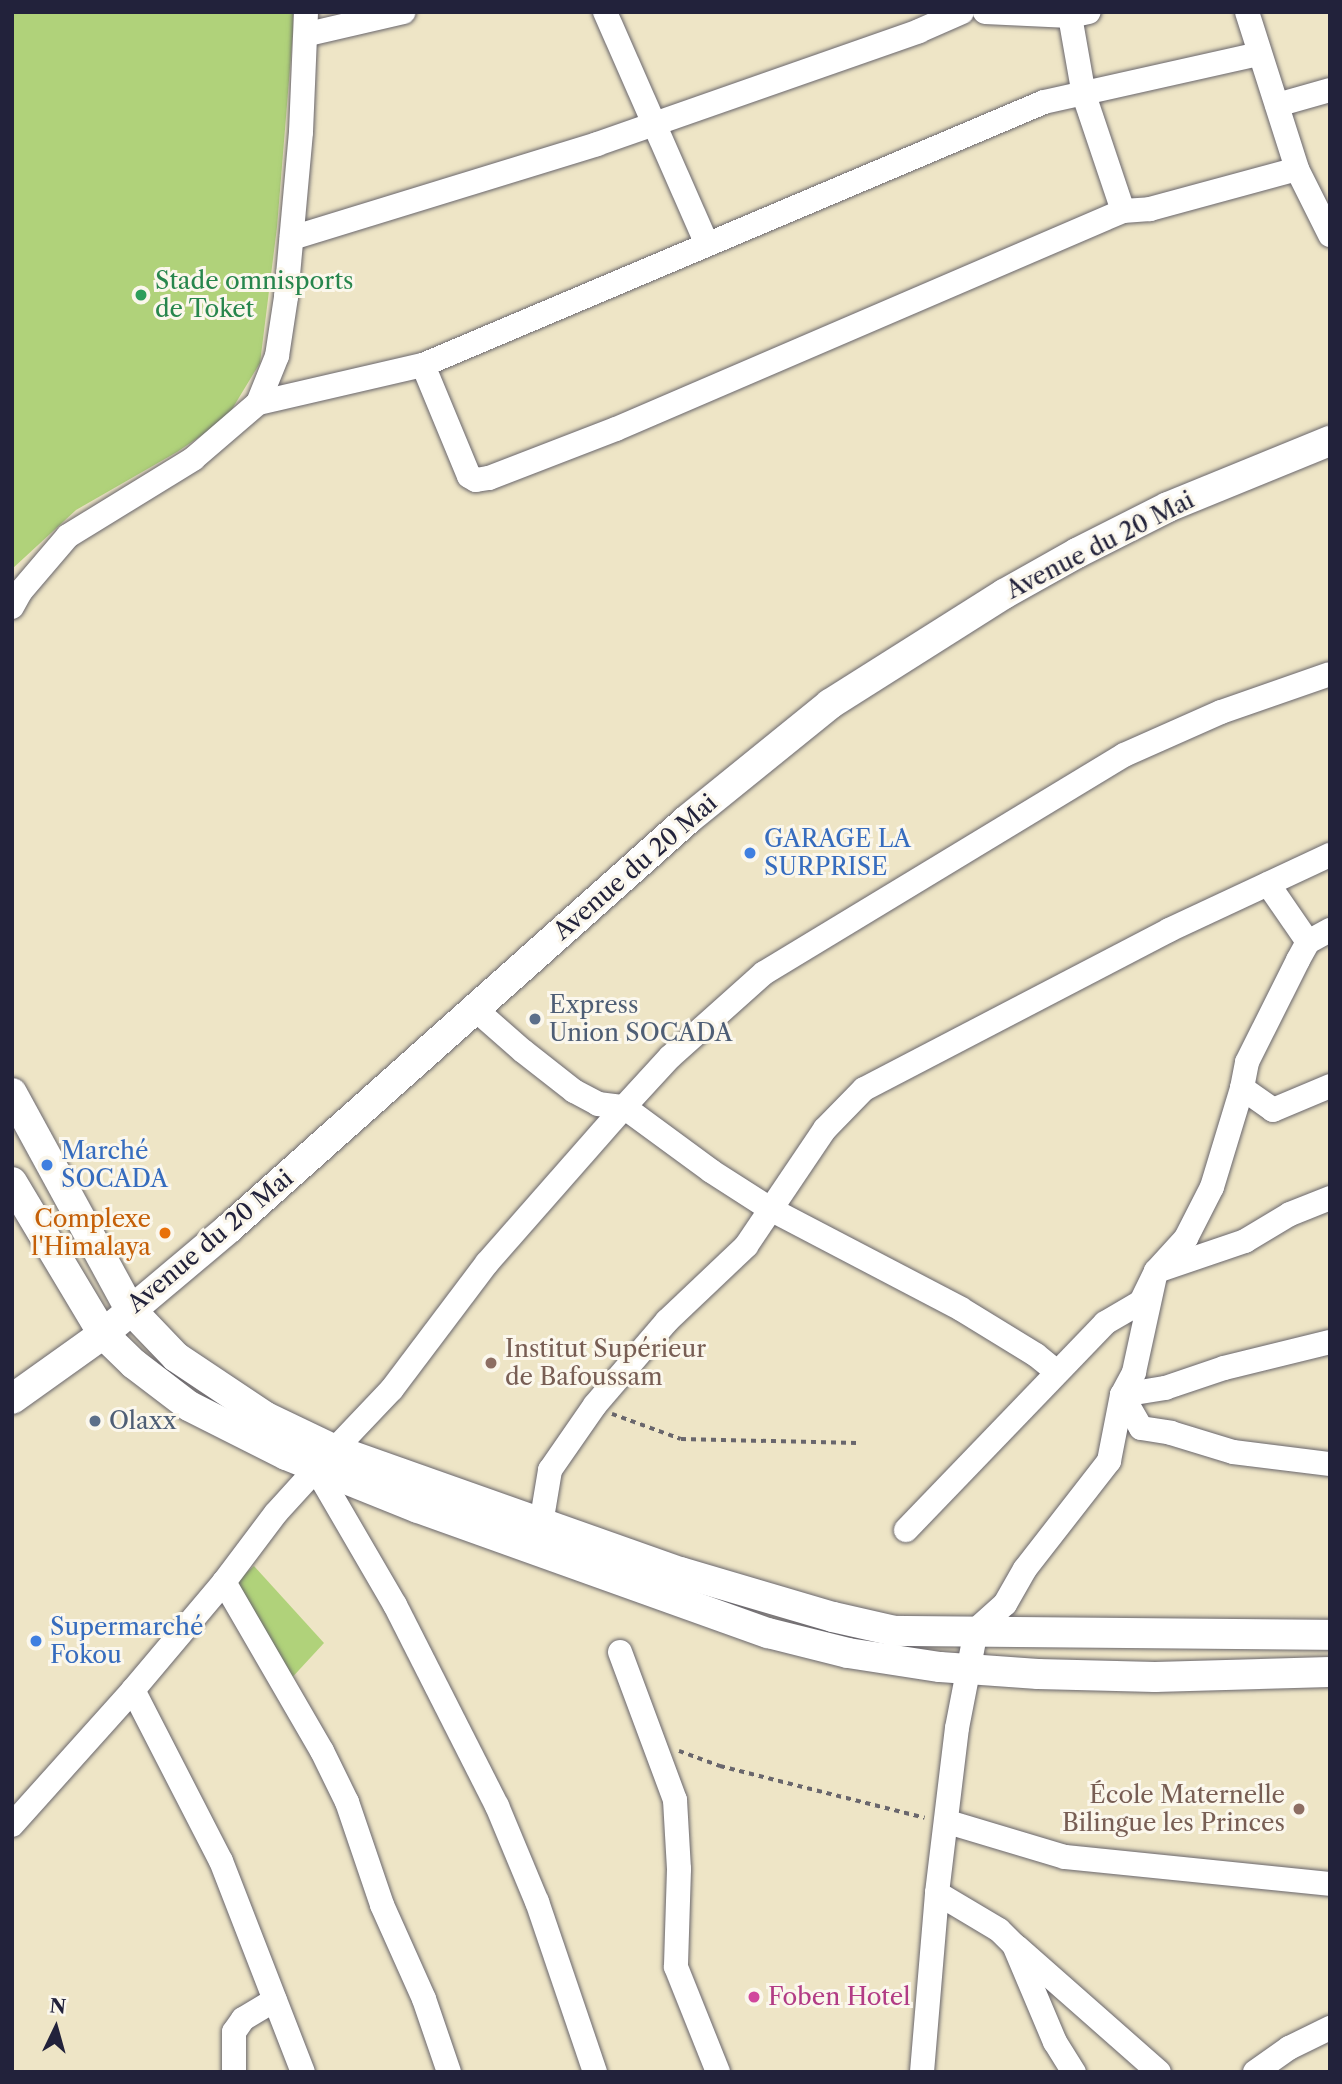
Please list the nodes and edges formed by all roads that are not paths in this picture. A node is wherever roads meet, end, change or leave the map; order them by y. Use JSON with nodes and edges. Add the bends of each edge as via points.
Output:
{"nodes":[{"id":1,"x":403,"y":12,"type":"edge"},
{"id":2,"x":605,"y":12,"type":"edge"},
{"id":3,"x":962,"y":12,"type":"edge"},
{"id":4,"x":985,"y":12,"type":"edge"},
{"id":5,"x":1247,"y":12,"type":"edge"},
{"id":6,"x":1080,"y":14,"type":"edge"},
{"id":7,"x":307,"y":23,"type":"edge"},
{"id":8,"x":1259,"y":54,"type":"junction"},
{"id":9,"x":1330,"y":90,"type":"edge"},
{"id":10,"x":1084,"y":95,"type":"junction"},
{"id":11,"x":1277,"y":105,"type":"junction"},
{"id":12,"x":652,"y":122,"type":"junction"},
{"id":13,"x":1297,"y":169,"type":"junction"},
{"id":14,"x":1123,"y":211,"type":"junction"},
{"id":15,"x":1330,"y":234,"type":"edge"},
{"id":16,"x":292,"y":238,"type":"junction"},
{"id":17,"x":707,"y":244,"type":"junction"},
{"id":18,"x":424,"y":365,"type":"junction"},
{"id":19,"x":258,"y":402,"type":"junction"},
{"id":20,"x":1330,"y":441,"type":"edge"},
{"id":21,"x":12,"y":607,"type":"edge"},
{"id":22,"x":1330,"y":674,"type":"edge"},
{"id":23,"x":1330,"y":855,"type":"edge"},
{"id":24,"x":1268,"y":884,"type":"junction"},
{"id":25,"x":1330,"y":930,"type":"edge"},
{"id":26,"x":1308,"y":942,"type":"junction"},
{"id":27,"x":475,"y":1009,"type":"junction"},
{"id":28,"x":1330,"y":1086,"type":"edge"},
{"id":29,"x":1242,"y":1088,"type":"junction"},
{"id":30,"x":12,"y":1093,"type":"edge"},
{"id":31,"x":624,"y":1107,"type":"junction"},
{"id":32,"x":12,"y":1182,"type":"edge"},
{"id":33,"x":1330,"y":1198,"type":"edge"},
{"id":34,"x":772,"y":1210,"type":"junction"},
{"id":35,"x":1156,"y":1271,"type":"junction"},
{"id":36,"x":130,"y":1309,"type":"junction"},
{"id":37,"x":103,"y":1334,"type":"junction"},
{"id":38,"x":1330,"y":1342,"type":"edge"},
{"id":39,"x":1057,"y":1372,"type":"junction"},
{"id":40,"x":1122,"y":1395,"type":"junction"},
{"id":41,"x":12,"y":1399,"type":"edge"},
{"id":42,"x":325,"y":1460,"type":"junction"},
{"id":43,"x":1330,"y":1464,"type":"edge"},
{"id":44,"x":541,"y":1524,"type":"junction"},
{"id":45,"x":906,"y":1530,"type":"dead end"},
{"id":46,"x":224,"y":1582,"type":"junction"},
{"id":47,"x":976,"y":1630,"type":"junction"},
{"id":48,"x":1330,"y":1635,"type":"edge"},
{"id":49,"x":620,"y":1653,"type":"dead end"},
{"id":50,"x":971,"y":1668,"type":"junction"},
{"id":51,"x":1330,"y":1672,"type":"edge"},
{"id":52,"x":133,"y":1690,"type":"junction"},
{"id":53,"x":947,"y":1822,"type":"junction"},
{"id":54,"x":12,"y":1825,"type":"edge"},
{"id":55,"x":1330,"y":1884,"type":"edge"},
{"id":56,"x":937,"y":1893,"type":"junction"},
{"id":57,"x":1014,"y":1945,"type":"junction"},
{"id":58,"x":275,"y":2000,"type":"junction"},
{"id":59,"x":1330,"y":2028,"type":"edge"},
{"id":60,"x":234,"y":2072,"type":"edge"},
{"id":61,"x":303,"y":2072,"type":"edge"},
{"id":62,"x":449,"y":2072,"type":"edge"},
{"id":63,"x":595,"y":2072,"type":"edge"},
{"id":64,"x":718,"y":2072,"type":"edge"},
{"id":65,"x":922,"y":2072,"type":"edge"},
{"id":66,"x":1074,"y":2072,"type":"edge"},
{"id":67,"x":1159,"y":2072,"type":"edge"},
{"id":68,"x":1255,"y":2072,"type":"edge"}],
"edges":[{"from":1,"to":7,"type":"street"},
{"from":2,"to":12,"type":"street"},
{"from":3,"to":12,"type":"street","via":[[919,31]]},
{"from":4,"to":6,"type":"street"},
{"from":5,"to":8,"type":"street"},
{"from":6,"to":10,"type":"street"},
{"from":7,"to":16,"type":"street"},
{"from":8,"to":10,"type":"street"},
{"from":8,"to":11,"type":"street"},
{"from":9,"to":11,"type":"street"},
{"from":10,"to":14,"type":"street"},
{"from":10,"to":17,"type":"street","via":[[1044,102]]},
{"from":11,"to":13,"type":"street"},
{"from":12,"to":16,"type":"street","via":[[597,144]]},
{"from":12,"to":17,"type":"street"},
{"from":13,"to":14,"type":"street","via":[[1150,209]]},
{"from":13,"to":15,"type":"street"},
{"from":14,"to":18,"type":"street","via":[[616,429],[489,478],[469,476]]},
{"from":16,"to":19,"type":"street","via":[[277,356]]},
{"from":17,"to":18,"type":"street"},
{"from":18,"to":19,"type":"street"},
{"from":19,"to":21,"type":"street","via":[[193,459],[68,536]]},
{"from":20,"to":27,"type":"main road","name":"Avenue du 20 Mai","via":[[1168,507],[1077,553],[830,704],[687,820]]},
{"from":22,"to":31,"type":"street","via":[[1221,712],[1124,755],[846,922],[764,973],[670,1058]]},
{"from":23,"to":24,"type":"street"},
{"from":24,"to":26,"type":"street"},
{"from":24,"to":34,"type":"street","via":[[864,1089],[825,1129]]},
{"from":25,"to":26,"type":"street"},
{"from":26,"to":29,"type":"street","via":[[1247,1062]]},
{"from":27,"to":31,"type":"street","via":[[574,1091],[598,1104]]},
{"from":27,"to":36,"type":"main road","name":"Avenue du 20 Mai","via":[[228,1229]]},
{"from":28,"to":29,"type":"street","via":[[1273,1110]]},
{"from":29,"to":35,"type":"street","via":[[1212,1187],[1186,1238]]},
{"from":30,"to":36,"type":"main road"},
{"from":31,"to":34,"type":"street"},
{"from":31,"to":42,"type":"street","via":[[487,1264],[392,1389]]},
{"from":32,"to":37,"type":"main road"},
{"from":33,"to":35,"type":"street","via":[[1290,1214],[1245,1241]]},
{"from":34,"to":39,"type":"street","via":[[961,1309]]},
{"from":34,"to":44,"type":"street","via":[[746,1246],[667,1321],[594,1405],[550,1470]]},
{"from":35,"to":39,"type":"street","via":[[1141,1302],[1105,1323]]},
{"from":35,"to":40,"type":"street","via":[[1133,1372]]},
{"from":36,"to":37,"type":"main road","name":"Avenue du 20 Mai"},
{"from":36,"to":42,"type":"main road","via":[[176,1357]]},
{"from":37,"to":41,"type":"main road","name":"Avenue du 20 Mai"},
{"from":37,"to":42,"type":"main road","via":[[189,1406]]},
{"from":38,"to":40,"type":"street","via":[[1165,1388]]},
{"from":39,"to":45,"type":"street"},
{"from":40,"to":43,"type":"street","via":[[1141,1428],[1233,1452]]},
{"from":40,"to":47,"type":"street","via":[[1109,1461],[1025,1569],[1005,1604]]},
{"from":42,"to":44,"type":"main road"},
{"from":42,"to":46,"type":"street","via":[[276,1513]]},
{"from":42,"to":50,"type":"main road","via":[[768,1633],[848,1653]]},
{"from":42,"to":63,"type":"street","via":[[497,1806],[537,1902]]},
{"from":44,"to":47,"type":"main road","via":[[680,1572],[833,1617],[895,1631]]},
{"from":46,"to":52,"type":"street"},
{"from":46,"to":62,"type":"street","via":[[347,1802],[382,1905],[424,1999]]},
{"from":47,"to":48,"type":"main road"},
{"from":47,"to":50,"type":"street"},
{"from":49,"to":64,"type":"street","via":[[675,1800],[679,1870],[676,1967]]},
{"from":50,"to":51,"type":"main road","via":[[1155,1677]]},
{"from":50,"to":53,"type":"street","via":[[957,1728]]},
{"from":52,"to":54,"type":"street"},
{"from":52,"to":58,"type":"street","via":[[220,1861]]},
{"from":53,"to":55,"type":"street","via":[[1084,1861]]},
{"from":53,"to":56,"type":"street"},
{"from":56,"to":57,"type":"street","via":[[999,1930]]},
{"from":56,"to":65,"type":"street"},
{"from":57,"to":66,"type":"street","via":[[1055,2042]]},
{"from":57,"to":67,"type":"street"},
{"from":58,"to":60,"type":"street","via":[[243,2019],[234,2032]]},
{"from":58,"to":61,"type":"street"},
{"from":59,"to":68,"type":"street"}]}
